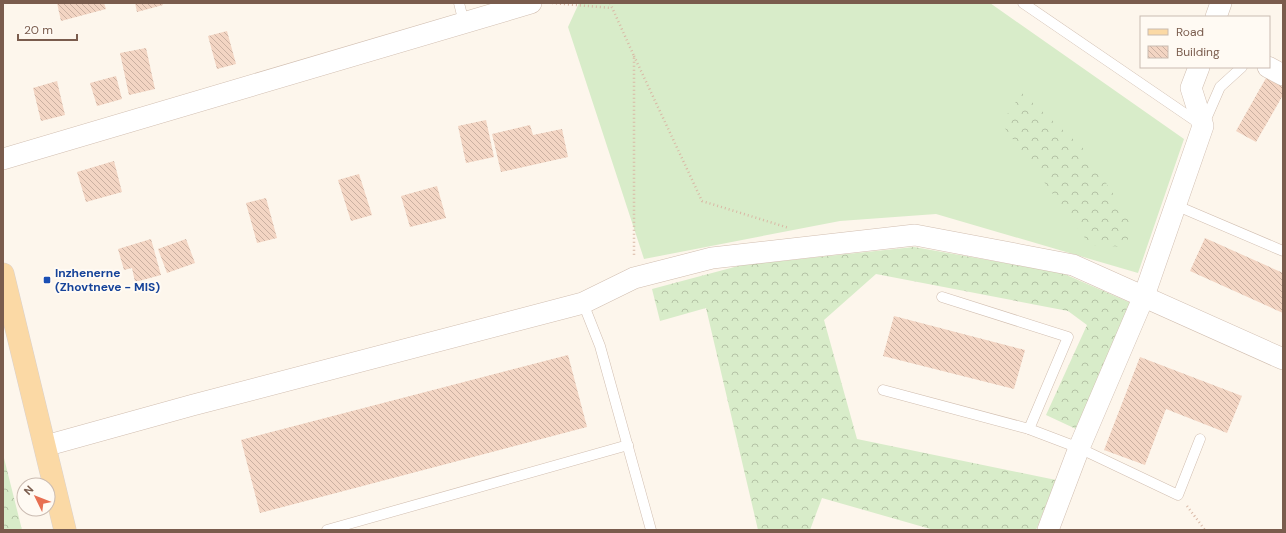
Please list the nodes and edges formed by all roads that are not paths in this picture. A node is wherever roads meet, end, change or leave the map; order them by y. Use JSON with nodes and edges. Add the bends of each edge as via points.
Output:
{"nodes":[{"id":1,"x":459,"y":3,"type":"edge"},
{"id":2,"x":531,"y":3,"type":"edge"},
{"id":3,"x":1023,"y":3,"type":"edge"},
{"id":4,"x":1221,"y":3,"type":"edge"},
{"id":5,"x":1216,"y":16,"type":"edge"},
{"id":6,"x":464,"y":23,"type":"junction"},
{"id":7,"x":1199,"y":68,"type":"edge"},
{"id":8,"x":1241,"y":68,"type":"edge"},
{"id":9,"x":1270,"y":68,"type":"edge"},
{"id":10,"x":1283,"y":75,"type":"edge"},
{"id":11,"x":1203,"y":126,"type":"junction"},
{"id":12,"x":3,"y":159,"type":"edge"},
{"id":13,"x":1175,"y":205,"type":"junction"},
{"id":14,"x":1283,"y":251,"type":"edge"},
{"id":15,"x":3,"y":274,"type":"edge"},
{"id":16,"x":942,"y":296,"type":"dead end"},
{"id":17,"x":1144,"y":296,"type":"junction"},
{"id":18,"x":583,"y":303,"type":"junction"},
{"id":19,"x":1283,"y":358,"type":"edge"},
{"id":20,"x":882,"y":390,"type":"dead end"},
{"id":21,"x":1029,"y":429,"type":"junction"},
{"id":22,"x":1200,"y":439,"type":"dead end"},
{"id":23,"x":628,"y":445,"type":"junction"},
{"id":24,"x":45,"y":446,"type":"junction"},
{"id":25,"x":1079,"y":448,"type":"junction"},
{"id":26,"x":65,"y":530,"type":"edge"},
{"id":27,"x":327,"y":530,"type":"edge"},
{"id":28,"x":651,"y":530,"type":"edge"},
{"id":29,"x":1048,"y":530,"type":"edge"}],
"edges":[{"from":1,"to":6,"type":"lane"},
{"from":2,"to":6,"type":"street"},
{"from":3,"to":11,"type":"lane"},
{"from":4,"to":5,"type":"street"},
{"from":6,"to":12,"type":"street"},
{"from":7,"to":11,"type":"street","via":[[1191,88]]},
{"from":8,"to":11,"type":"lane","via":[[1220,87]]},
{"from":9,"to":10,"type":"street"},
{"from":11,"to":13,"type":"street"},
{"from":13,"to":14,"type":"lane"},
{"from":13,"to":17,"type":"street"},
{"from":15,"to":24,"type":"main road"},
{"from":16,"to":21,"type":"lane","via":[[1068,337]]},
{"from":17,"to":18,"type":"street","via":[[1073,265],[915,235],[712,258],[634,278]]},
{"from":17,"to":19,"type":"street"},
{"from":17,"to":25,"type":"street"},
{"from":18,"to":23,"type":"lane","via":[[600,346]]},
{"from":18,"to":24,"type":"street"},
{"from":20,"to":21,"type":"lane"},
{"from":21,"to":25,"type":"lane"},
{"from":22,"to":25,"type":"lane","via":[[1178,495]]},
{"from":23,"to":27,"type":"lane"},
{"from":23,"to":28,"type":"lane"},
{"from":24,"to":26,"type":"main road"},
{"from":25,"to":29,"type":"street"}]}
